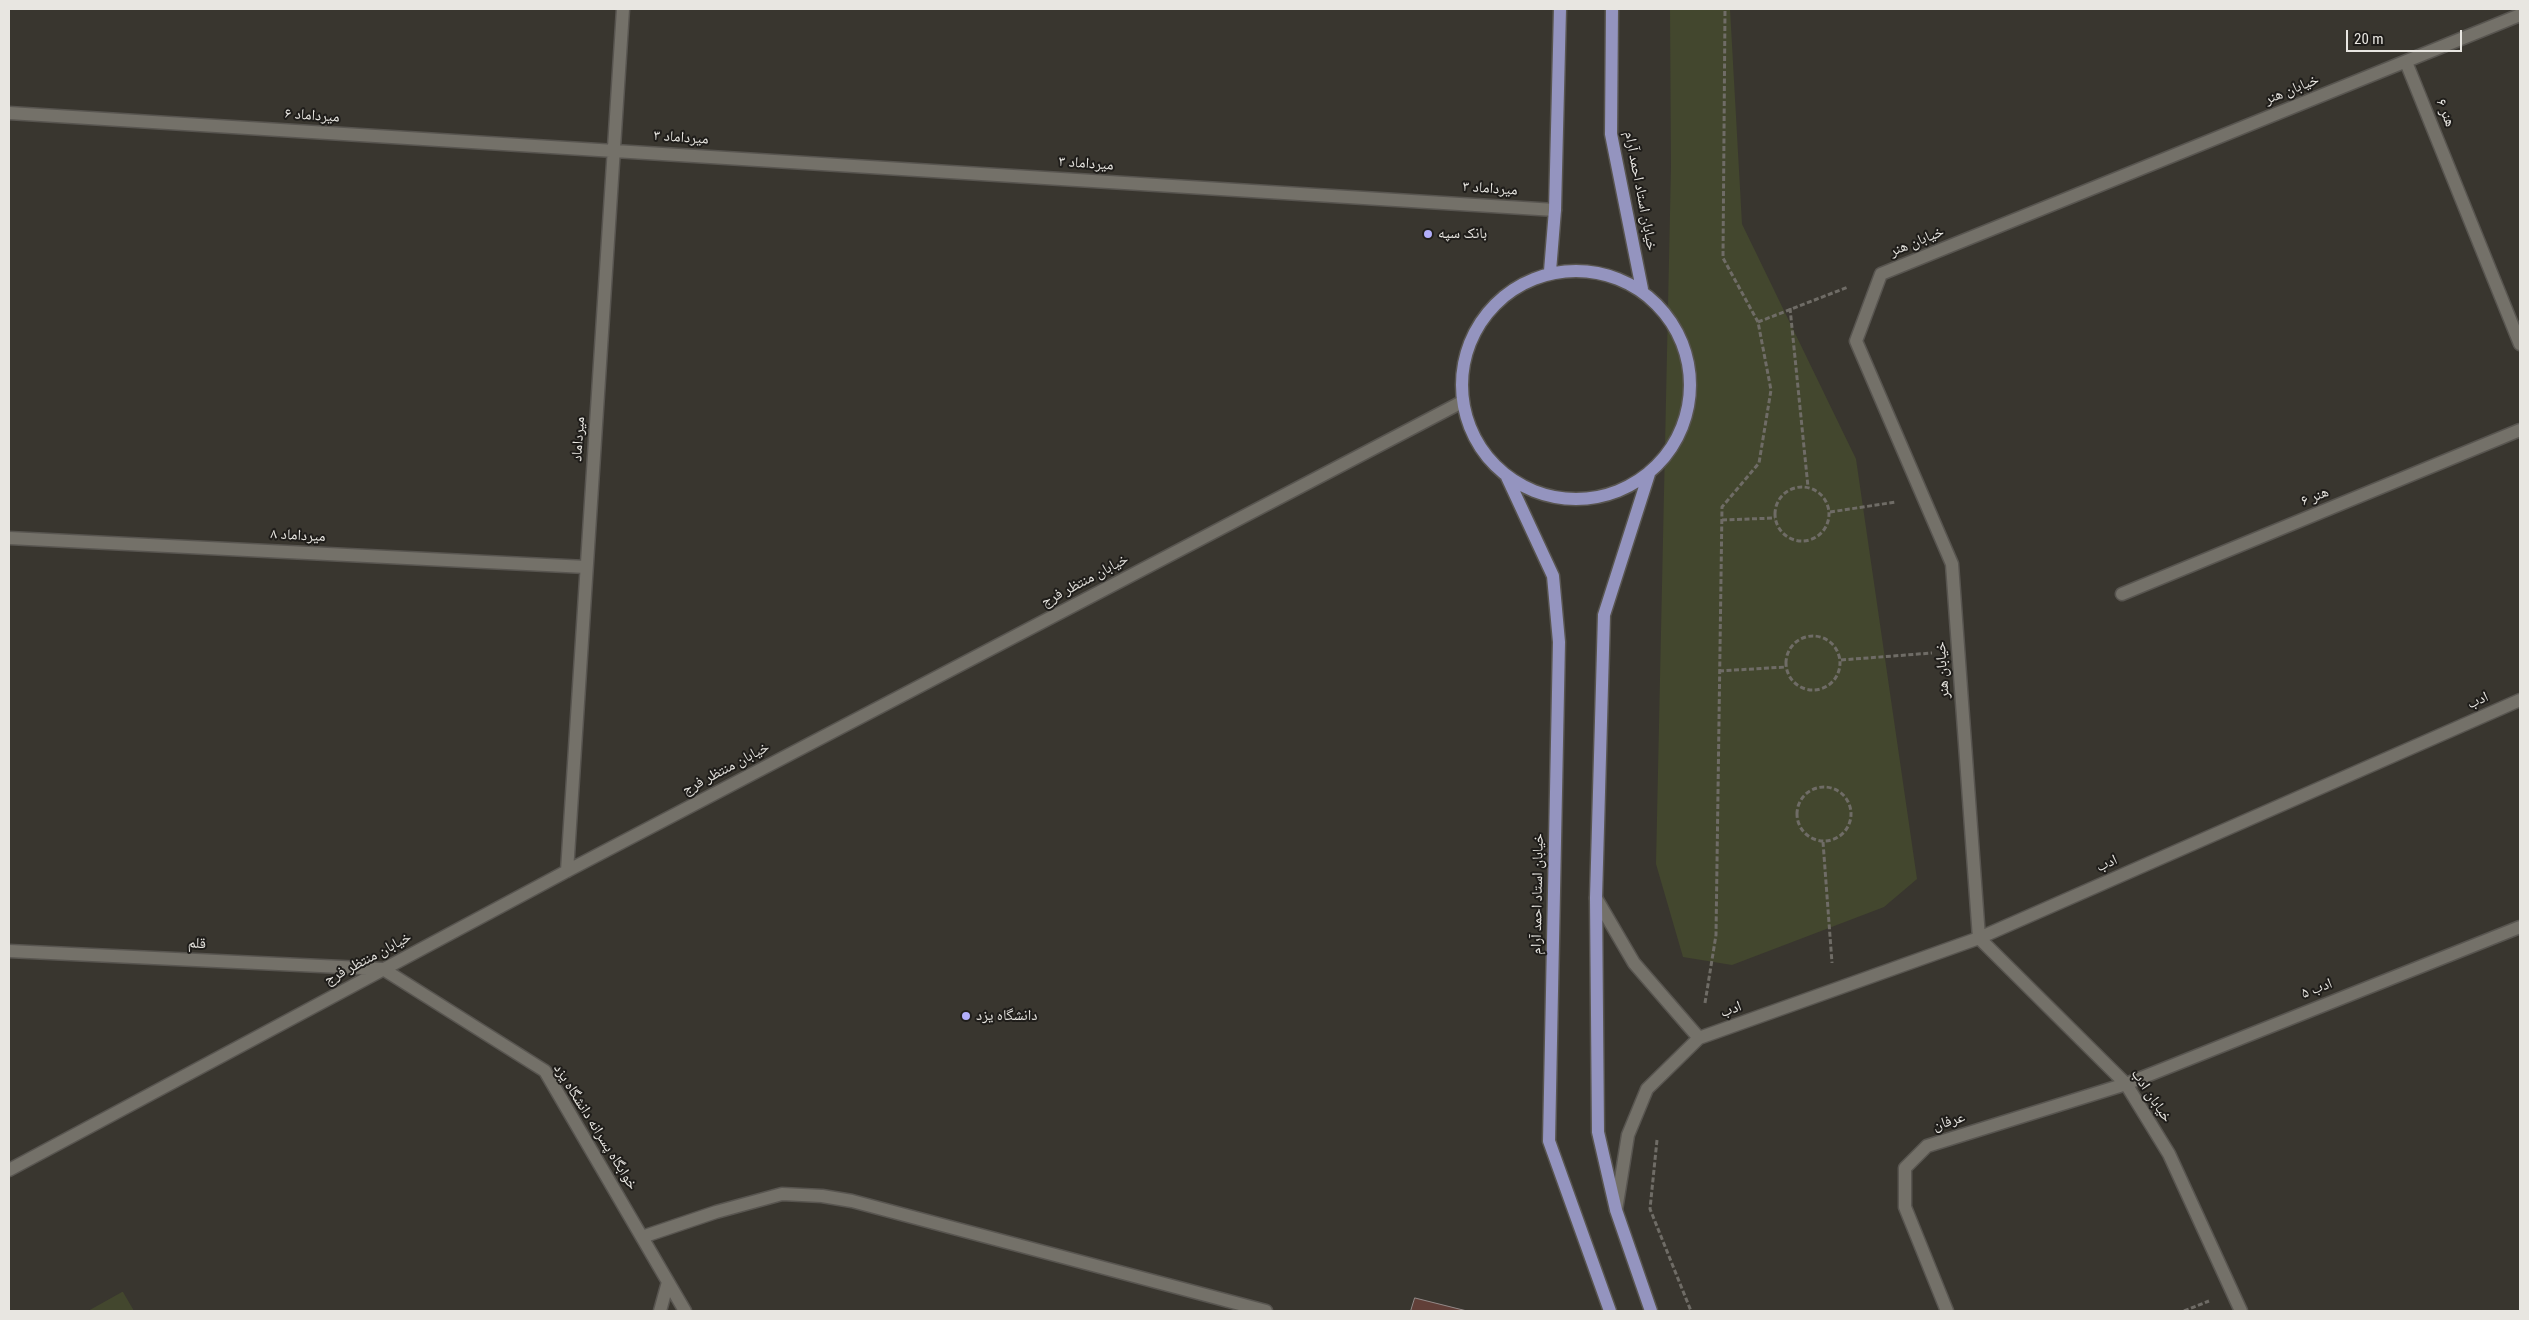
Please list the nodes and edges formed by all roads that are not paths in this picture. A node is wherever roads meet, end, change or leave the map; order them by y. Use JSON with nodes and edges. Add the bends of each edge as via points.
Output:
{"nodes":[{"id":1,"x":623,"y":9,"type":"edge"},
{"id":2,"x":1560,"y":9,"type":"edge"},
{"id":3,"x":1612,"y":9,"type":"edge"},
{"id":4,"x":2520,"y":15,"type":"edge"},
{"id":5,"x":2406,"y":62,"type":"junction"},
{"id":6,"x":9,"y":113,"type":"edge"},
{"id":7,"x":614,"y":150,"type":"junction"},
{"id":8,"x":1556,"y":210,"type":"junction"},
{"id":9,"x":1550,"y":271,"type":"junction"},
{"id":10,"x":1642,"y":289,"type":"junction"},
{"id":11,"x":2520,"y":344,"type":"edge"},
{"id":12,"x":1462,"y":402,"type":"junction"},
{"id":13,"x":2520,"y":430,"type":"edge"},
{"id":14,"x":1649,"y":474,"type":"junction"},
{"id":15,"x":1507,"y":477,"type":"junction"},
{"id":16,"x":9,"y":538,"type":"edge"},
{"id":17,"x":586,"y":567,"type":"junction"},
{"id":18,"x":2122,"y":594,"type":"dead end"},
{"id":19,"x":2520,"y":700,"type":"edge"},
{"id":20,"x":567,"y":871,"type":"junction"},
{"id":21,"x":1596,"y":898,"type":"junction"},
{"id":22,"x":2520,"y":927,"type":"edge"},
{"id":23,"x":1979,"y":938,"type":"junction"},
{"id":24,"x":9,"y":951,"type":"edge"},
{"id":25,"x":383,"y":969,"type":"junction"},
{"id":26,"x":1699,"y":1038,"type":"junction"},
{"id":27,"x":2126,"y":1084,"type":"junction"},
{"id":28,"x":9,"y":1170,"type":"edge"},
{"id":29,"x":1616,"y":1210,"type":"junction"},
{"id":30,"x":642,"y":1237,"type":"junction"},
{"id":31,"x":668,"y":1282,"type":"junction"},
{"id":32,"x":660,"y":1311,"type":"edge"},
{"id":33,"x":685,"y":1311,"type":"edge"},
{"id":34,"x":1266,"y":1311,"type":"edge"},
{"id":35,"x":1610,"y":1311,"type":"edge"},
{"id":36,"x":1651,"y":1311,"type":"edge"},
{"id":37,"x":1947,"y":1311,"type":"edge"},
{"id":38,"x":2242,"y":1311,"type":"edge"}],
"edges":[{"from":1,"to":7,"type":"street","name":"میرداماد"},
{"from":2,"to":8,"type":"main road"},
{"from":3,"to":10,"type":"main road","name":"خیابان استاد احمد آرام","via":[[1611,134]]},
{"from":4,"to":5,"type":"street","name":"خیابان هنر"},
{"from":5,"to":11,"type":"street","name":"هنر ۶"},
{"from":5,"to":23,"type":"street","name":"خیابان هنر","via":[[1881,274],[1856,341],[1952,564]]},
{"from":6,"to":7,"type":"street","name":"میرداماد ۶"},
{"from":7,"to":8,"type":"street","name":"میرداماد ۳"},
{"from":7,"to":17,"type":"street","name":"میرداماد"},
{"from":8,"to":9,"type":"main road"},
{"from":9,"to":10,"type":"main road","via":[[1596,271]]},
{"from":9,"to":12,"type":"main road","via":[[1510,289],[1480,319],[1463,359]]},
{"from":10,"to":14,"type":"main road","via":[[1678,328],[1693,380],[1682,433]]},
{"from":12,"to":15,"type":"main road","via":[[1477,444]]},
{"from":12,"to":20,"type":"street","name":"خیابان منتظر فرج"},
{"from":13,"to":18,"type":"street","name":"هنر ۶"},
{"from":14,"to":15,"type":"main road","via":[[1622,491],[1591,499],[1546,496]]},
{"from":14,"to":21,"type":"main road","via":[[1604,616]]},
{"from":15,"to":35,"type":"main road","name":"خیابان استاد احمد آرام","via":[[1553,576],[1559,642],[1549,1141]]},
{"from":16,"to":17,"type":"street","name":"میرداماد ۸"},
{"from":17,"to":20,"type":"street","name":"میرداماد"},
{"from":19,"to":23,"type":"street","name":"ادب"},
{"from":20,"to":25,"type":"street","name":"خیابان منتظر فرج"},
{"from":21,"to":26,"type":"street","via":[[1634,963]]},
{"from":21,"to":29,"type":"main road","via":[[1598,1132]]},
{"from":22,"to":27,"type":"street","name":"ادب ۵"},
{"from":23,"to":26,"type":"street","name":"ادب"},
{"from":23,"to":27,"type":"street","name":"خیابان ادب"},
{"from":24,"to":25,"type":"street","name":"قلم"},
{"from":25,"to":28,"type":"street","name":"خیابان منتظر فرج"},
{"from":25,"to":30,"type":"street","name":"خوابگاه پسرانه دانشگاه یزد","via":[[545,1071]]},
{"from":26,"to":29,"type":"street","via":[[1647,1089],[1628,1135]]},
{"from":27,"to":37,"type":"street","name":"عرفان","via":[[1928,1146],[1905,1168],[1905,1207]]},
{"from":27,"to":38,"type":"street","name":"خیابان ادب","via":[[2169,1154]]},
{"from":29,"to":36,"type":"main road"},
{"from":30,"to":31,"type":"street","name":"خوابگاه پسرانه دانشگاه یزد"},
{"from":30,"to":34,"type":"street","via":[[782,1194],[822,1196],[852,1200]]},
{"from":31,"to":32,"type":"street"},
{"from":31,"to":33,"type":"street","name":"خوابگاه پسرانه دانشگاه یزد"}]}
